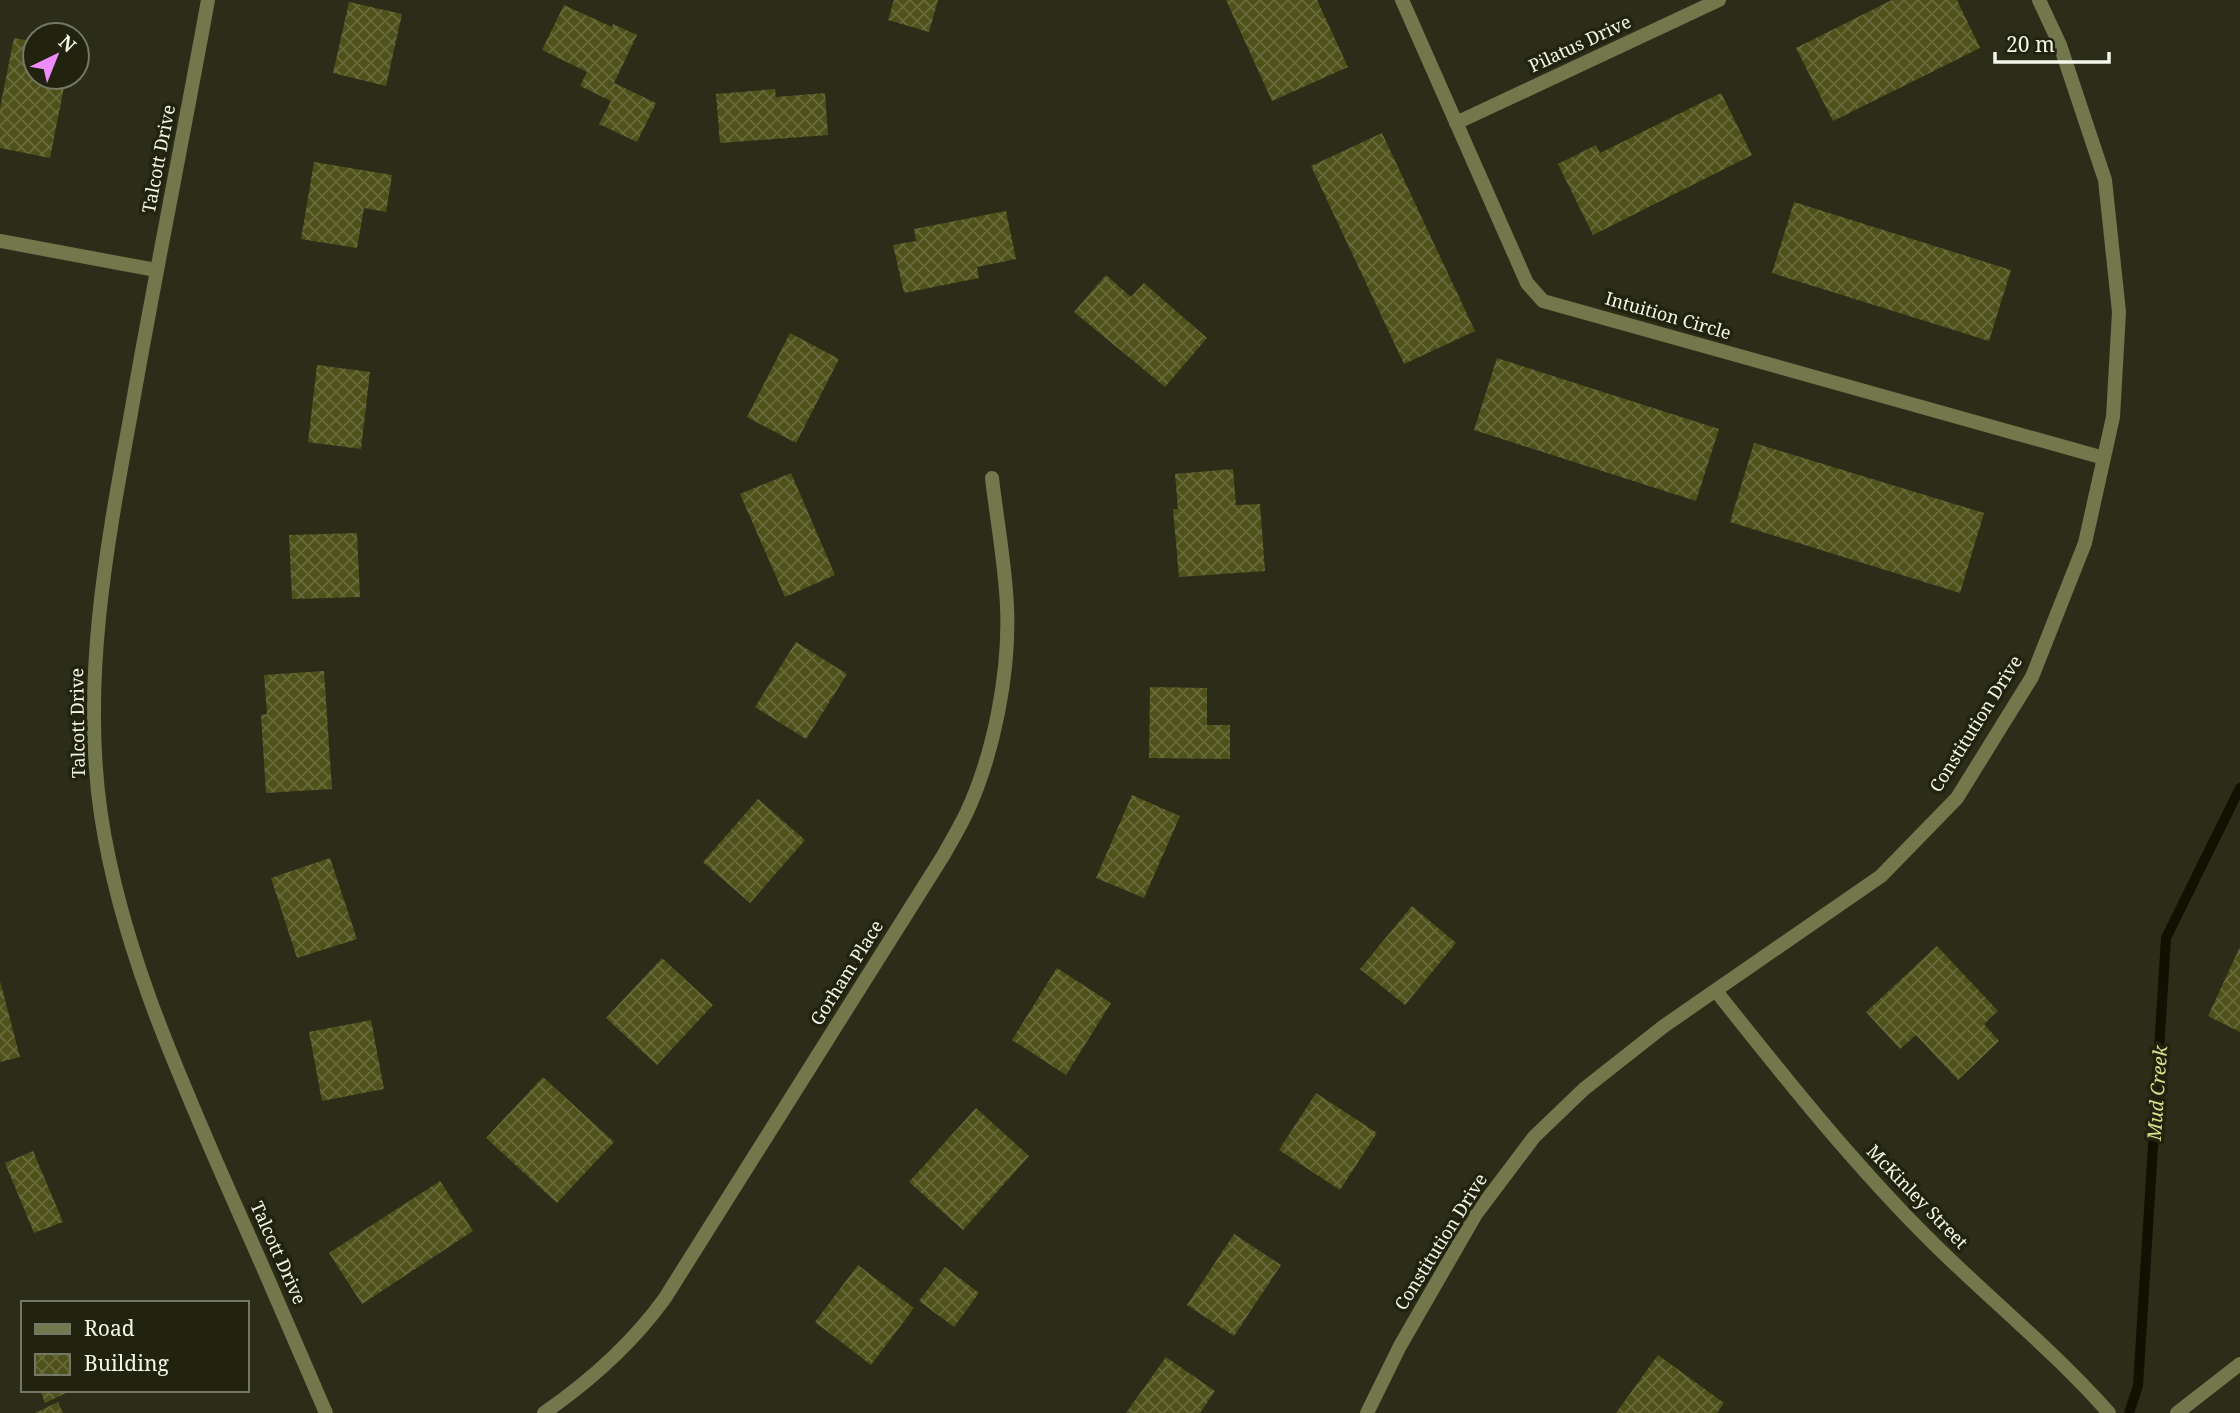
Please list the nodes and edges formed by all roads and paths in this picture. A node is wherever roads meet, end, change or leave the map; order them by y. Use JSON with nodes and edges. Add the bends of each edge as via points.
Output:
{"nodes":[{"id":1,"x":208,"y":0,"type":"edge"},
{"id":2,"x":1402,"y":0,"type":"edge"},
{"id":3,"x":1719,"y":0,"type":"edge"},
{"id":4,"x":2039,"y":0,"type":"edge"},
{"id":5,"x":1456,"y":123,"type":"junction"},
{"id":6,"x":0,"y":241,"type":"edge"},
{"id":7,"x":156,"y":270,"type":"junction"},
{"id":8,"x":2104,"y":458,"type":"junction"},
{"id":9,"x":992,"y":478,"type":"dead end"},
{"id":10,"x":1716,"y":991,"type":"junction"},
{"id":11,"x":2240,"y":1364,"type":"edge"},
{"id":12,"x":326,"y":1413,"type":"edge"},
{"id":13,"x":544,"y":1413,"type":"edge"},
{"id":14,"x":1367,"y":1413,"type":"edge"},
{"id":15,"x":2109,"y":1413,"type":"edge"},
{"id":16,"x":2177,"y":1413,"type":"edge"}],
"edges":[{"from":1,"to":7,"type":"street","name":"Talcott Drive"},
{"from":2,"to":5,"type":"street","name":"Intuition Circle"},
{"from":3,"to":5,"type":"street","name":"Pilatus Drive"},
{"from":4,"to":8,"type":"street","name":"Constitution Drive","via":[[2060,45],[2105,180],[2119,312],[2113,417]]},
{"from":5,"to":8,"type":"street","name":"Intuition Circle","via":[[1527,283],[1544,301]]},
{"from":6,"to":7,"type":"street"},
{"from":7,"to":12,"type":"street","name":"Talcott Drive","via":[[115,504],[99,628],[95,688],[100,813],[140,976],[180,1080]]},
{"from":8,"to":10,"type":"street","name":"Constitution Drive","via":[[2085,543],[2032,677],[1957,798],[1881,876]]},
{"from":9,"to":13,"type":"street","name":"Gorham Place","via":[[1007,641],[992,734],[966,814],[664,1298],[619,1352]]},
{"from":10,"to":14,"type":"street","name":"Constitution Drive","via":[[1584,1089],[1534,1137],[1476,1214]]},
{"from":10,"to":15,"type":"street","name":"McKinley Street","via":[[1835,1140],[1934,1244],[2070,1370]]},
{"from":11,"to":16,"type":"street"}]}
